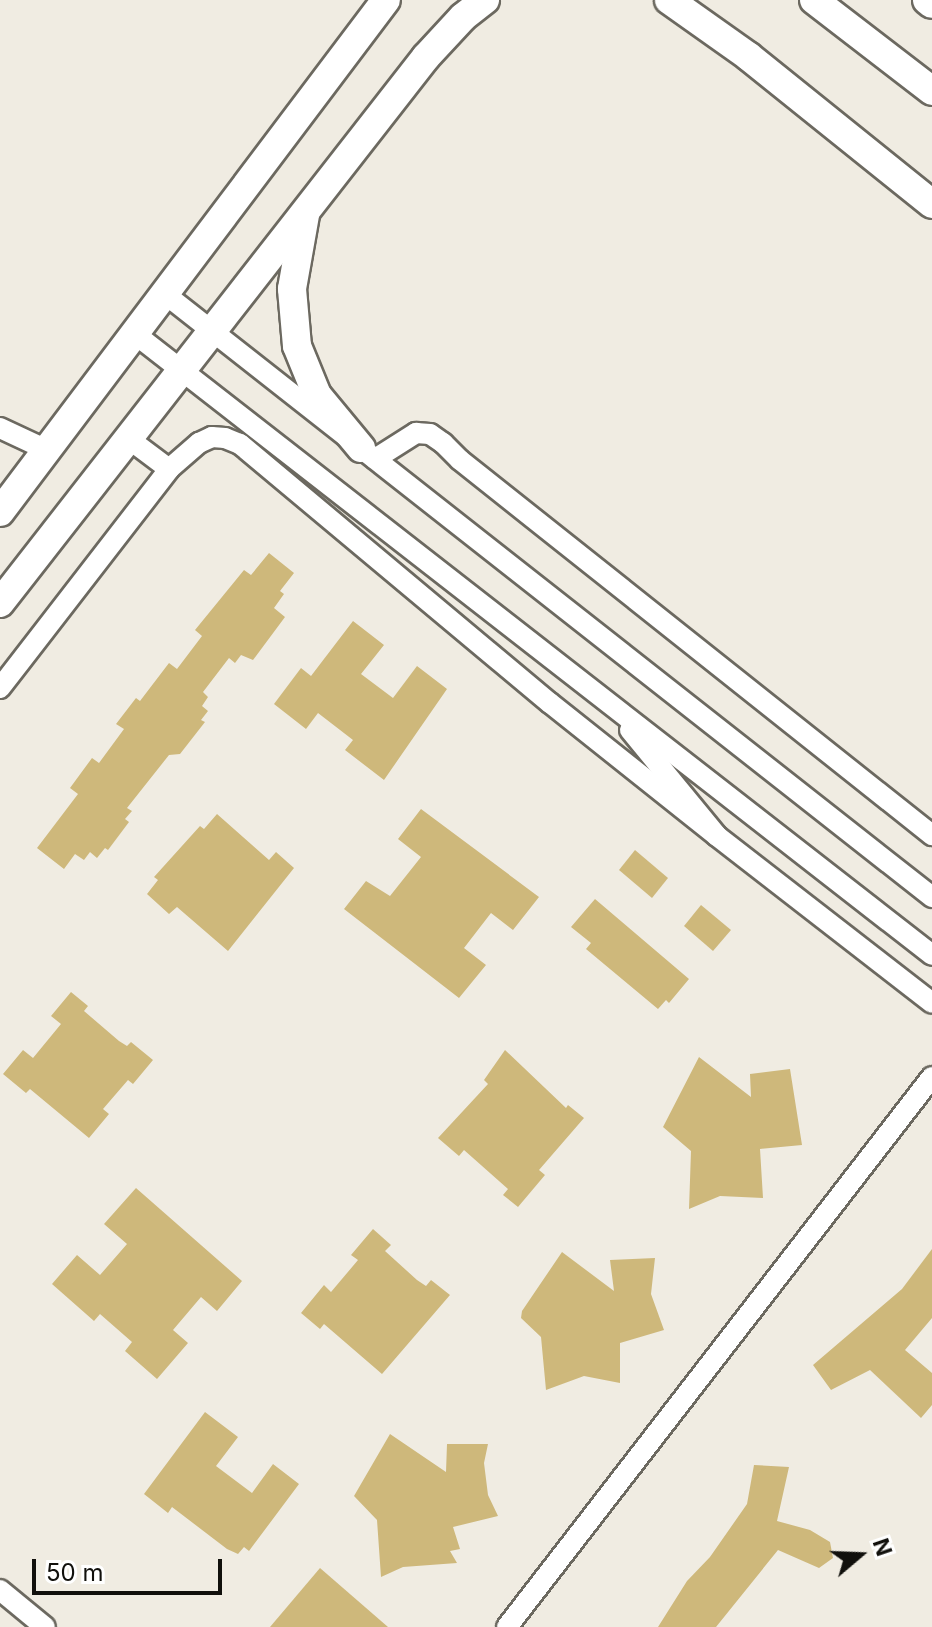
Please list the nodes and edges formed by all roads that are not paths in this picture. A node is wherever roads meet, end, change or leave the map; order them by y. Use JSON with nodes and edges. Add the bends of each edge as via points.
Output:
{"nodes":[{"id":1,"x":386,"y":0,"type":"edge"},
{"id":2,"x":485,"y":0,"type":"edge"},
{"id":3,"x":669,"y":0,"type":"edge"},
{"id":4,"x":814,"y":0,"type":"edge"},
{"id":5,"x":927,"y":0,"type":"edge"},
{"id":6,"x":932,"y":4,"type":"edge"},
{"id":7,"x":932,"y":91,"type":"edge"},
{"id":8,"x":932,"y":204,"type":"edge"},
{"id":9,"x":306,"y":210,"type":"junction"},
{"id":10,"x":165,"y":294,"type":"junction"},
{"id":11,"x":212,"y":331,"type":"junction"},
{"id":12,"x":135,"y":334,"type":"junction"},
{"id":13,"x":181,"y":369,"type":"junction"},
{"id":14,"x":0,"y":428,"type":"edge"},
{"id":15,"x":129,"y":439,"type":"junction"},
{"id":16,"x":47,"y":450,"type":"junction"},
{"id":17,"x":368,"y":454,"type":"junction"},
{"id":18,"x":169,"y":469,"type":"junction"},
{"id":19,"x":0,"y":512,"type":"edge"},
{"id":20,"x":0,"y":603,"type":"edge"},
{"id":21,"x":0,"y":688,"type":"edge"},
{"id":22,"x":604,"y":699,"type":"junction"},
{"id":23,"x":932,"y":835,"type":"edge"},
{"id":24,"x":717,"y":836,"type":"junction"},
{"id":25,"x":932,"y":897,"type":"edge"},
{"id":26,"x":932,"y":955,"type":"edge"},
{"id":27,"x":932,"y":1003,"type":"edge"},
{"id":28,"x":932,"y":1077,"type":"edge"},
{"id":29,"x":0,"y":1590,"type":"edge"},
{"id":30,"x":45,"y":1627,"type":"edge"},
{"id":31,"x":507,"y":1627,"type":"edge"}],
"edges":[{"from":1,"to":10,"type":"street"},
{"from":2,"to":9,"type":"street","via":[[426,57]]},
{"from":3,"to":8,"type":"street","via":[[748,56]]},
{"from":4,"to":7,"type":"street"},
{"from":5,"to":6,"type":"street"},
{"from":9,"to":11,"type":"street"},
{"from":9,"to":17,"type":"street","via":[[292,289],[297,346],[317,395]]},
{"from":10,"to":11,"type":"street"},
{"from":10,"to":12,"type":"street"},
{"from":11,"to":13,"type":"street"},
{"from":11,"to":17,"type":"street"},
{"from":12,"to":13,"type":"street"},
{"from":12,"to":16,"type":"street"},
{"from":13,"to":15,"type":"street"},
{"from":13,"to":22,"type":"street"},
{"from":14,"to":16,"type":"street"},
{"from":15,"to":18,"type":"street"},
{"from":15,"to":20,"type":"street"},
{"from":16,"to":19,"type":"street"},
{"from":17,"to":23,"type":"street","via":[[416,433],[430,434]]},
{"from":17,"to":25,"type":"street"},
{"from":18,"to":21,"type":"street"},
{"from":18,"to":24,"type":"street","via":[[212,437],[240,444]]},
{"from":22,"to":24,"type":"street"},
{"from":22,"to":26,"type":"street"},
{"from":24,"to":27,"type":"street"},
{"from":28,"to":31,"type":"street"},
{"from":29,"to":30,"type":"street"}]}
